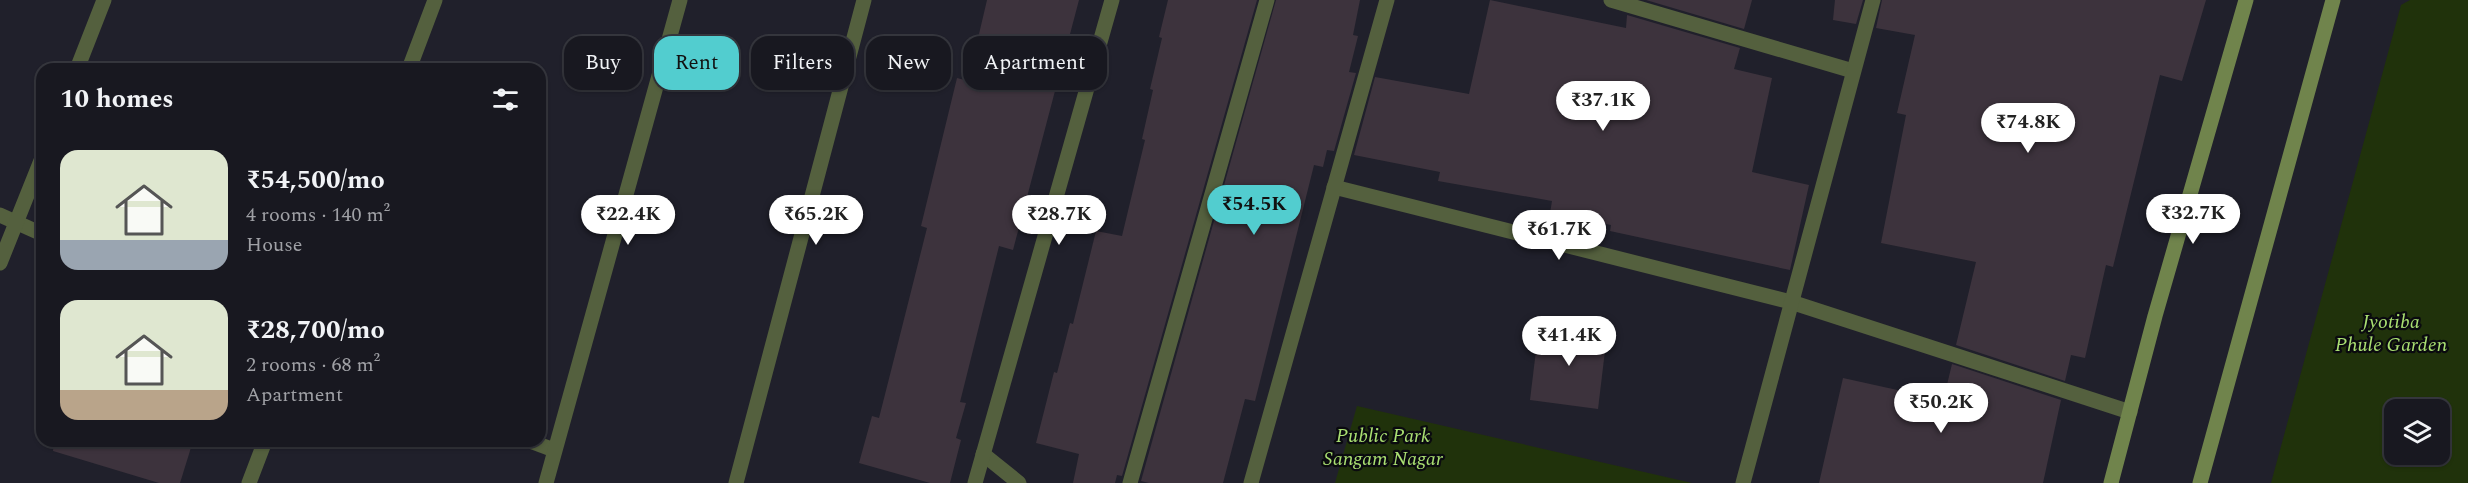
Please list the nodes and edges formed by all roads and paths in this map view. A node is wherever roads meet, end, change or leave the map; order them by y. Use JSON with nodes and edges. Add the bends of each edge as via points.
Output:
{"nodes":[{"id":1,"x":104,"y":0,"type":"edge"},
{"id":2,"x":435,"y":0,"type":"edge"},
{"id":3,"x":680,"y":0,"type":"edge"},
{"id":4,"x":864,"y":0,"type":"edge"},
{"id":5,"x":1112,"y":0,"type":"edge"},
{"id":6,"x":1267,"y":0,"type":"edge"},
{"id":7,"x":1387,"y":0,"type":"edge"},
{"id":8,"x":1611,"y":0,"type":"edge"},
{"id":9,"x":1874,"y":0,"type":"edge"},
{"id":10,"x":2246,"y":0,"type":"edge"},
{"id":11,"x":2333,"y":0,"type":"edge"},
{"id":12,"x":79,"y":63,"type":"edge"},
{"id":13,"x":411,"y":63,"type":"edge"},
{"id":14,"x":1853,"y":71,"type":"junction"},
{"id":15,"x":36,"y":173,"type":"edge"},
{"id":16,"x":1334,"y":187,"type":"junction"},
{"id":17,"x":0,"y":215,"type":"edge"},
{"id":18,"x":17,"y":222,"type":"junction"},
{"id":19,"x":36,"y":231,"type":"edge"},
{"id":20,"x":0,"y":263,"type":"edge"},
{"id":21,"x":1791,"y":302,"type":"junction"},
{"id":22,"x":2130,"y":412,"type":"junction"},
{"id":23,"x":264,"y":447,"type":"edge"},
{"id":24,"x":546,"y":447,"type":"edge"},
{"id":25,"x":554,"y":450,"type":"junction"},
{"id":26,"x":983,"y":454,"type":"junction"},
{"id":27,"x":249,"y":483,"type":"edge"},
{"id":28,"x":546,"y":483,"type":"edge"},
{"id":29,"x":736,"y":483,"type":"edge"},
{"id":30,"x":975,"y":483,"type":"edge"},
{"id":31,"x":1019,"y":483,"type":"edge"},
{"id":32,"x":1130,"y":483,"type":"edge"},
{"id":33,"x":1251,"y":483,"type":"edge"},
{"id":34,"x":1743,"y":483,"type":"edge"},
{"id":35,"x":2111,"y":483,"type":"edge"},
{"id":36,"x":2200,"y":483,"type":"edge"}],
"edges":[{"from":1,"to":12,"type":"street"},
{"from":2,"to":13,"type":"street"},
{"from":3,"to":25,"type":"street"},
{"from":4,"to":29,"type":"street"},
{"from":5,"to":26,"type":"street"},
{"from":6,"to":32,"type":"street"},
{"from":7,"to":16,"type":"street"},
{"from":8,"to":14,"type":"street"},
{"from":9,"to":14,"type":"street"},
{"from":10,"to":22,"type":"street"},
{"from":11,"to":36,"type":"street"},
{"from":14,"to":21,"type":"street"},
{"from":15,"to":18,"type":"street"},
{"from":16,"to":21,"type":"street"},
{"from":16,"to":33,"type":"street"},
{"from":17,"to":18,"type":"street"},
{"from":18,"to":19,"type":"street"},
{"from":18,"to":20,"type":"street"},
{"from":21,"to":22,"type":"street"},
{"from":21,"to":34,"type":"street"},
{"from":22,"to":35,"type":"street"},
{"from":23,"to":27,"type":"street"},
{"from":24,"to":25,"type":"street"},
{"from":25,"to":28,"type":"street"},
{"from":26,"to":30,"type":"street"},
{"from":26,"to":31,"type":"street"}]}
